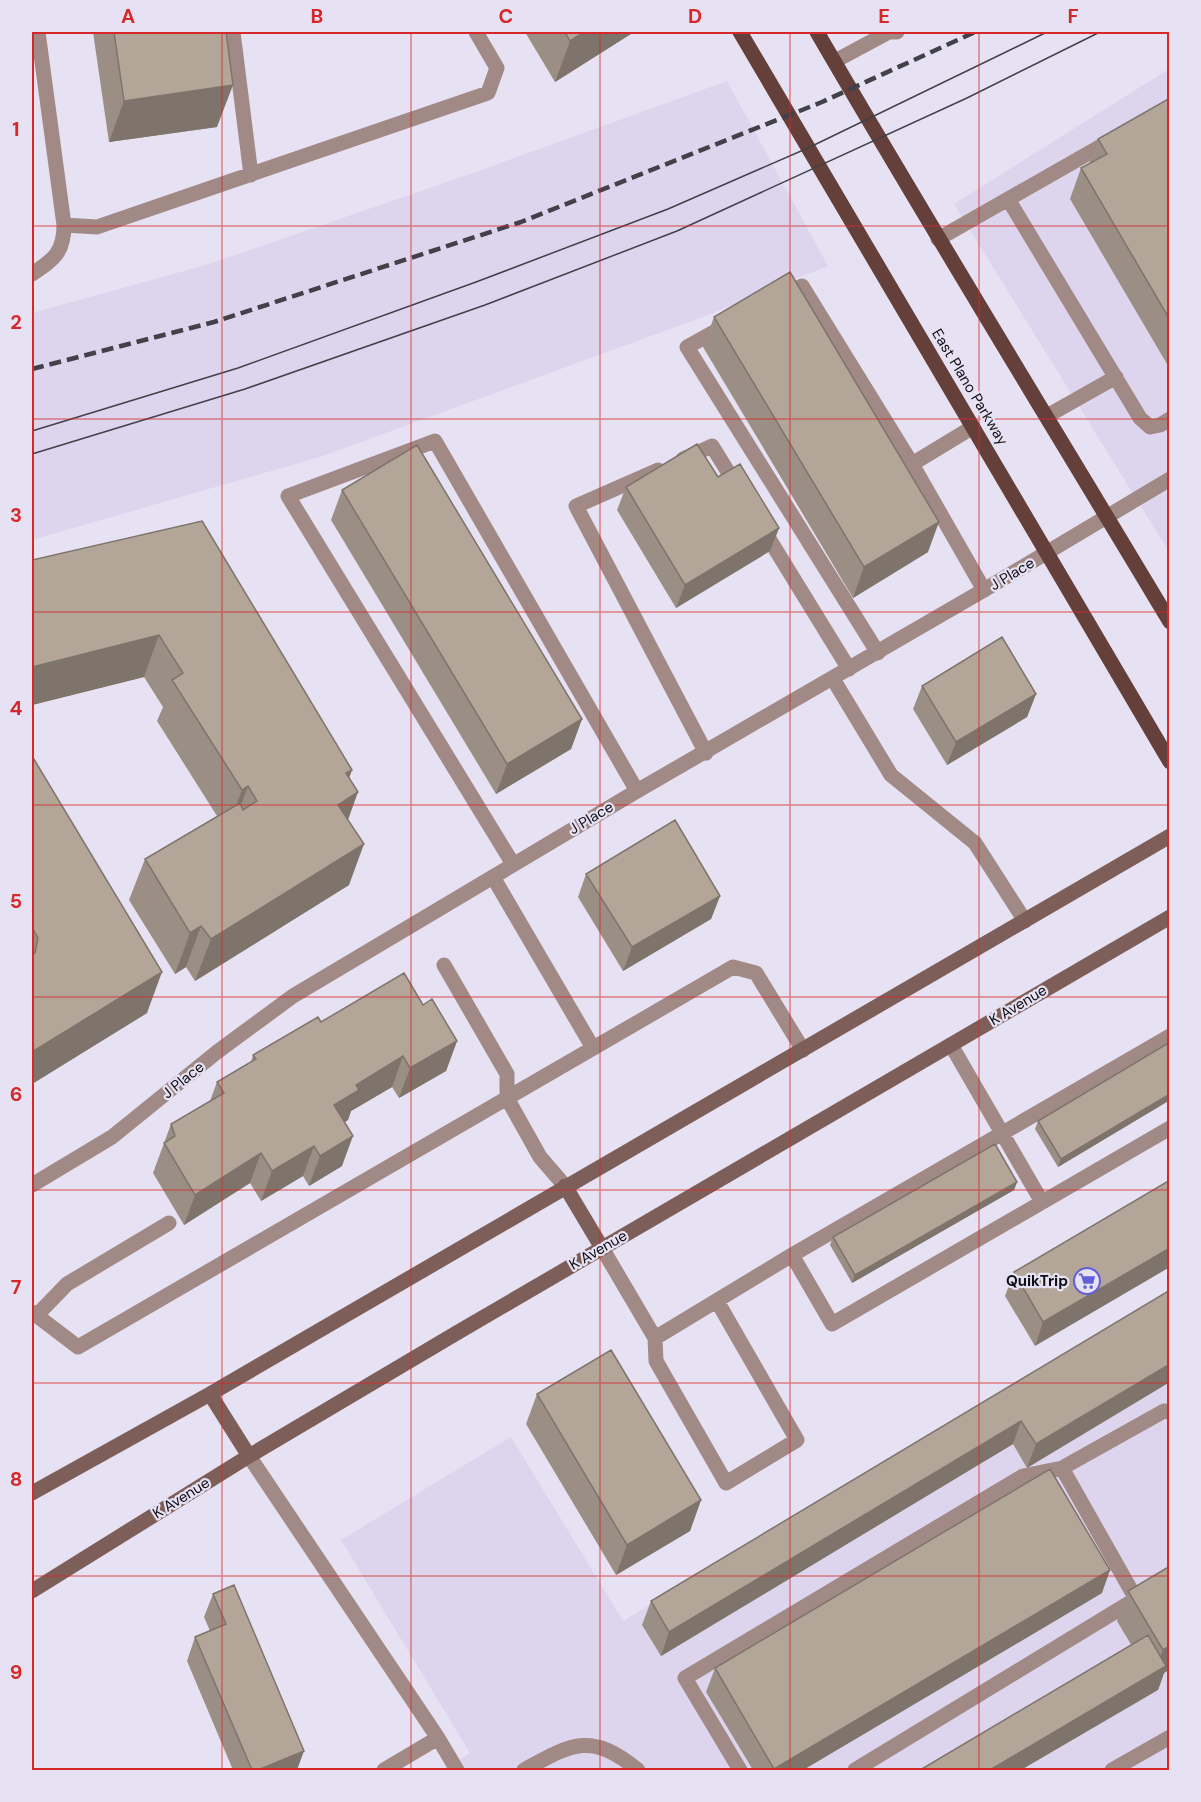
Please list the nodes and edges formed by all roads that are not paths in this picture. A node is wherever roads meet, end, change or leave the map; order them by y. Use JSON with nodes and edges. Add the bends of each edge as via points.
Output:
{"nodes":[{"id":1,"x":38,"y":32,"type":"edge"},
{"id":2,"x":233,"y":32,"type":"edge"},
{"id":3,"x":476,"y":32,"type":"edge"},
{"id":4,"x":740,"y":32,"type":"edge"},
{"id":5,"x":818,"y":32,"type":"edge"},
{"id":6,"x":897,"y":32,"type":"edge"},
{"id":7,"x":835,"y":61,"type":"junction"},
{"id":8,"x":1119,"y":136,"type":"edge"},
{"id":9,"x":250,"y":175,"type":"junction"},
{"id":10,"x":1008,"y":199,"type":"junction"},
{"id":11,"x":64,"y":225,"type":"junction"},
{"id":12,"x":938,"y":238,"type":"junction"},
{"id":13,"x":32,"y":274,"type":"edge"},
{"id":14,"x":770,"y":303,"type":"edge"},
{"id":15,"x":739,"y":319,"type":"edge"},
{"id":16,"x":1116,"y":377,"type":"junction"},
{"id":17,"x":1047,"y":416,"type":"junction"},
{"id":18,"x":1170,"y":419,"type":"edge"},
{"id":19,"x":973,"y":427,"type":"junction"},
{"id":20,"x":912,"y":464,"type":"junction"},
{"id":21,"x":1170,"y":479,"type":"edge"},
{"id":22,"x":743,"y":497,"type":"edge"},
{"id":23,"x":756,"y":517,"type":"edge"},
{"id":24,"x":1107,"y":517,"type":"junction"},
{"id":25,"x":1047,"y":553,"type":"junction"},
{"id":26,"x":984,"y":590,"type":"junction"},
{"id":27,"x":1170,"y":622,"type":"edge"},
{"id":28,"x":878,"y":652,"type":"junction"},
{"id":29,"x":849,"y":669,"type":"junction"},
{"id":30,"x":833,"y":679,"type":"junction"},
{"id":31,"x":706,"y":753,"type":"junction"},
{"id":32,"x":1170,"y":762,"type":"edge"},
{"id":33,"x":637,"y":791,"type":"junction"},
{"id":34,"x":1170,"y":836,"type":"edge"},
{"id":35,"x":513,"y":864,"type":"junction"},
{"id":36,"x":493,"y":877,"type":"junction"},
{"id":37,"x":1170,"y":917,"type":"edge"},
{"id":38,"x":1025,"y":921,"type":"junction"},
{"id":39,"x":444,"y":965,"type":"dead end"},
{"id":40,"x":1170,"y":1036,"type":"edge"},
{"id":41,"x":951,"y":1046,"type":"junction"},
{"id":42,"x":593,"y":1048,"type":"junction"},
{"id":43,"x":803,"y":1050,"type":"junction"},
{"id":44,"x":507,"y":1098,"type":"junction"},
{"id":45,"x":1170,"y":1128,"type":"edge"},
{"id":46,"x":1002,"y":1133,"type":"junction"},
{"id":47,"x":32,"y":1185,"type":"edge"},
{"id":48,"x":565,"y":1186,"type":"junction"},
{"id":49,"x":1042,"y":1202,"type":"junction"},
{"id":50,"x":169,"y":1223,"type":"dead end"},
{"id":51,"x":602,"y":1248,"type":"junction"},
{"id":52,"x":792,"y":1256,"type":"junction"},
{"id":53,"x":717,"y":1301,"type":"junction"},
{"id":54,"x":34,"y":1314,"type":"edge"},
{"id":55,"x":655,"y":1338,"type":"junction"},
{"id":56,"x":210,"y":1394,"type":"junction"},
{"id":57,"x":1170,"y":1412,"type":"edge"},
{"id":58,"x":249,"y":1456,"type":"junction"},
{"id":59,"x":1062,"y":1468,"type":"junction"},
{"id":60,"x":32,"y":1493,"type":"edge"},
{"id":61,"x":32,"y":1591,"type":"edge"},
{"id":62,"x":1170,"y":1737,"type":"edge"},
{"id":63,"x":438,"y":1738,"type":"junction"},
{"id":64,"x":384,"y":1770,"type":"edge"},
{"id":65,"x":458,"y":1770,"type":"edge"},
{"id":66,"x":524,"y":1770,"type":"edge"},
{"id":67,"x":638,"y":1770,"type":"edge"},
{"id":68,"x":740,"y":1770,"type":"edge"},
{"id":69,"x":855,"y":1770,"type":"edge"},
{"id":70,"x":1112,"y":1770,"type":"edge"}],
"edges":[{"from":1,"to":11,"type":"street"},
{"from":2,"to":9,"type":"street"},
{"from":3,"to":9,"type":"street","via":[[497,68],[488,93]]},
{"from":4,"to":19,"type":"main road","name":"East Plano Parkway"},
{"from":5,"to":7,"type":"main road"},
{"from":6,"to":7,"type":"street","via":[[889,32]]},
{"from":7,"to":12,"type":"main road"},
{"from":8,"to":10,"type":"street"},
{"from":9,"to":11,"type":"street","via":[[97,228]]},
{"from":10,"to":12,"type":"street"},
{"from":10,"to":16,"type":"street"},
{"from":11,"to":13,"type":"street","via":[[64,242],[51,261]]},
{"from":12,"to":17,"type":"main road"},
{"from":14,"to":20,"type":"street","via":[[802,286]]},
{"from":15,"to":28,"type":"street","via":[[687,346]]},
{"from":16,"to":17,"type":"street"},
{"from":16,"to":18,"type":"street","via":[[1140,418],[1150,427]]},
{"from":17,"to":24,"type":"main road"},
{"from":19,"to":20,"type":"street"},
{"from":19,"to":25,"type":"main road","name":"East Plano Parkway"},
{"from":20,"to":26,"type":"street"},
{"from":21,"to":24,"type":"street","name":"J Place"},
{"from":22,"to":31,"type":"street","via":[[712,446],[576,506]]},
{"from":23,"to":29,"type":"street"},
{"from":24,"to":25,"type":"street","name":"J Place"},
{"from":24,"to":27,"type":"main road"},
{"from":25,"to":26,"type":"street","name":"J Place"},
{"from":25,"to":32,"type":"main road","name":"East Plano Parkway"},
{"from":26,"to":28,"type":"street","name":"J Place"},
{"from":28,"to":29,"type":"street","name":"J Place"},
{"from":29,"to":30,"type":"street","name":"J Place"},
{"from":30,"to":31,"type":"street","name":"J Place"},
{"from":30,"to":38,"type":"street","via":[[891,775],[975,843]]},
{"from":31,"to":33,"type":"street","name":"J Place"},
{"from":33,"to":35,"type":"street","name":"J Place"},
{"from":33,"to":35,"type":"street","via":[[435,441],[288,496]]},
{"from":34,"to":38,"type":"main road"},
{"from":35,"to":36,"type":"street","name":"J Place"},
{"from":36,"to":42,"type":"street"},
{"from":36,"to":47,"type":"street","name":"J Place","via":[[293,996],[112,1137]]},
{"from":37,"to":41,"type":"main road","name":"K Avenue"},
{"from":38,"to":43,"type":"main road"},
{"from":39,"to":44,"type":"street","via":[[507,1074]]},
{"from":40,"to":46,"type":"street"},
{"from":41,"to":46,"type":"street"},
{"from":41,"to":51,"type":"main road","name":"K Avenue"},
{"from":42,"to":43,"type":"street","via":[[733,967],[756,973]]},
{"from":42,"to":44,"type":"street"},
{"from":43,"to":48,"type":"main road"},
{"from":44,"to":48,"type":"street","via":[[540,1157]]},
{"from":44,"to":54,"type":"street","via":[[78,1347]]},
{"from":45,"to":49,"type":"street"},
{"from":46,"to":49,"type":"street"},
{"from":46,"to":52,"type":"street"},
{"from":48,"to":51,"type":"main road"},
{"from":48,"to":56,"type":"main road"},
{"from":49,"to":52,"type":"street","via":[[831,1324]]},
{"from":50,"to":54,"type":"street","via":[[67,1284]]},
{"from":51,"to":55,"type":"street"},
{"from":51,"to":58,"type":"main road","name":"K Avenue"},
{"from":52,"to":53,"type":"street"},
{"from":53,"to":55,"type":"street"},
{"from":53,"to":55,"type":"street","via":[[797,1440],[726,1483],[656,1361]]},
{"from":56,"to":58,"type":"main road"},
{"from":56,"to":60,"type":"main road"},
{"from":57,"to":59,"type":"street","via":[[1164,1411]]},
{"from":58,"to":61,"type":"main road","name":"K Avenue"},
{"from":58,"to":63,"type":"street"},
{"from":59,"to":68,"type":"street","via":[[1023,1476],[685,1678]]},
{"from":59,"to":69,"type":"street","via":[[1136,1599]]},
{"from":62,"to":70,"type":"street"},
{"from":63,"to":64,"type":"street"},
{"from":63,"to":65,"type":"street"},
{"from":66,"to":67,"type":"street","via":[[578,1745],[597,1745],[621,1756]]}]}
